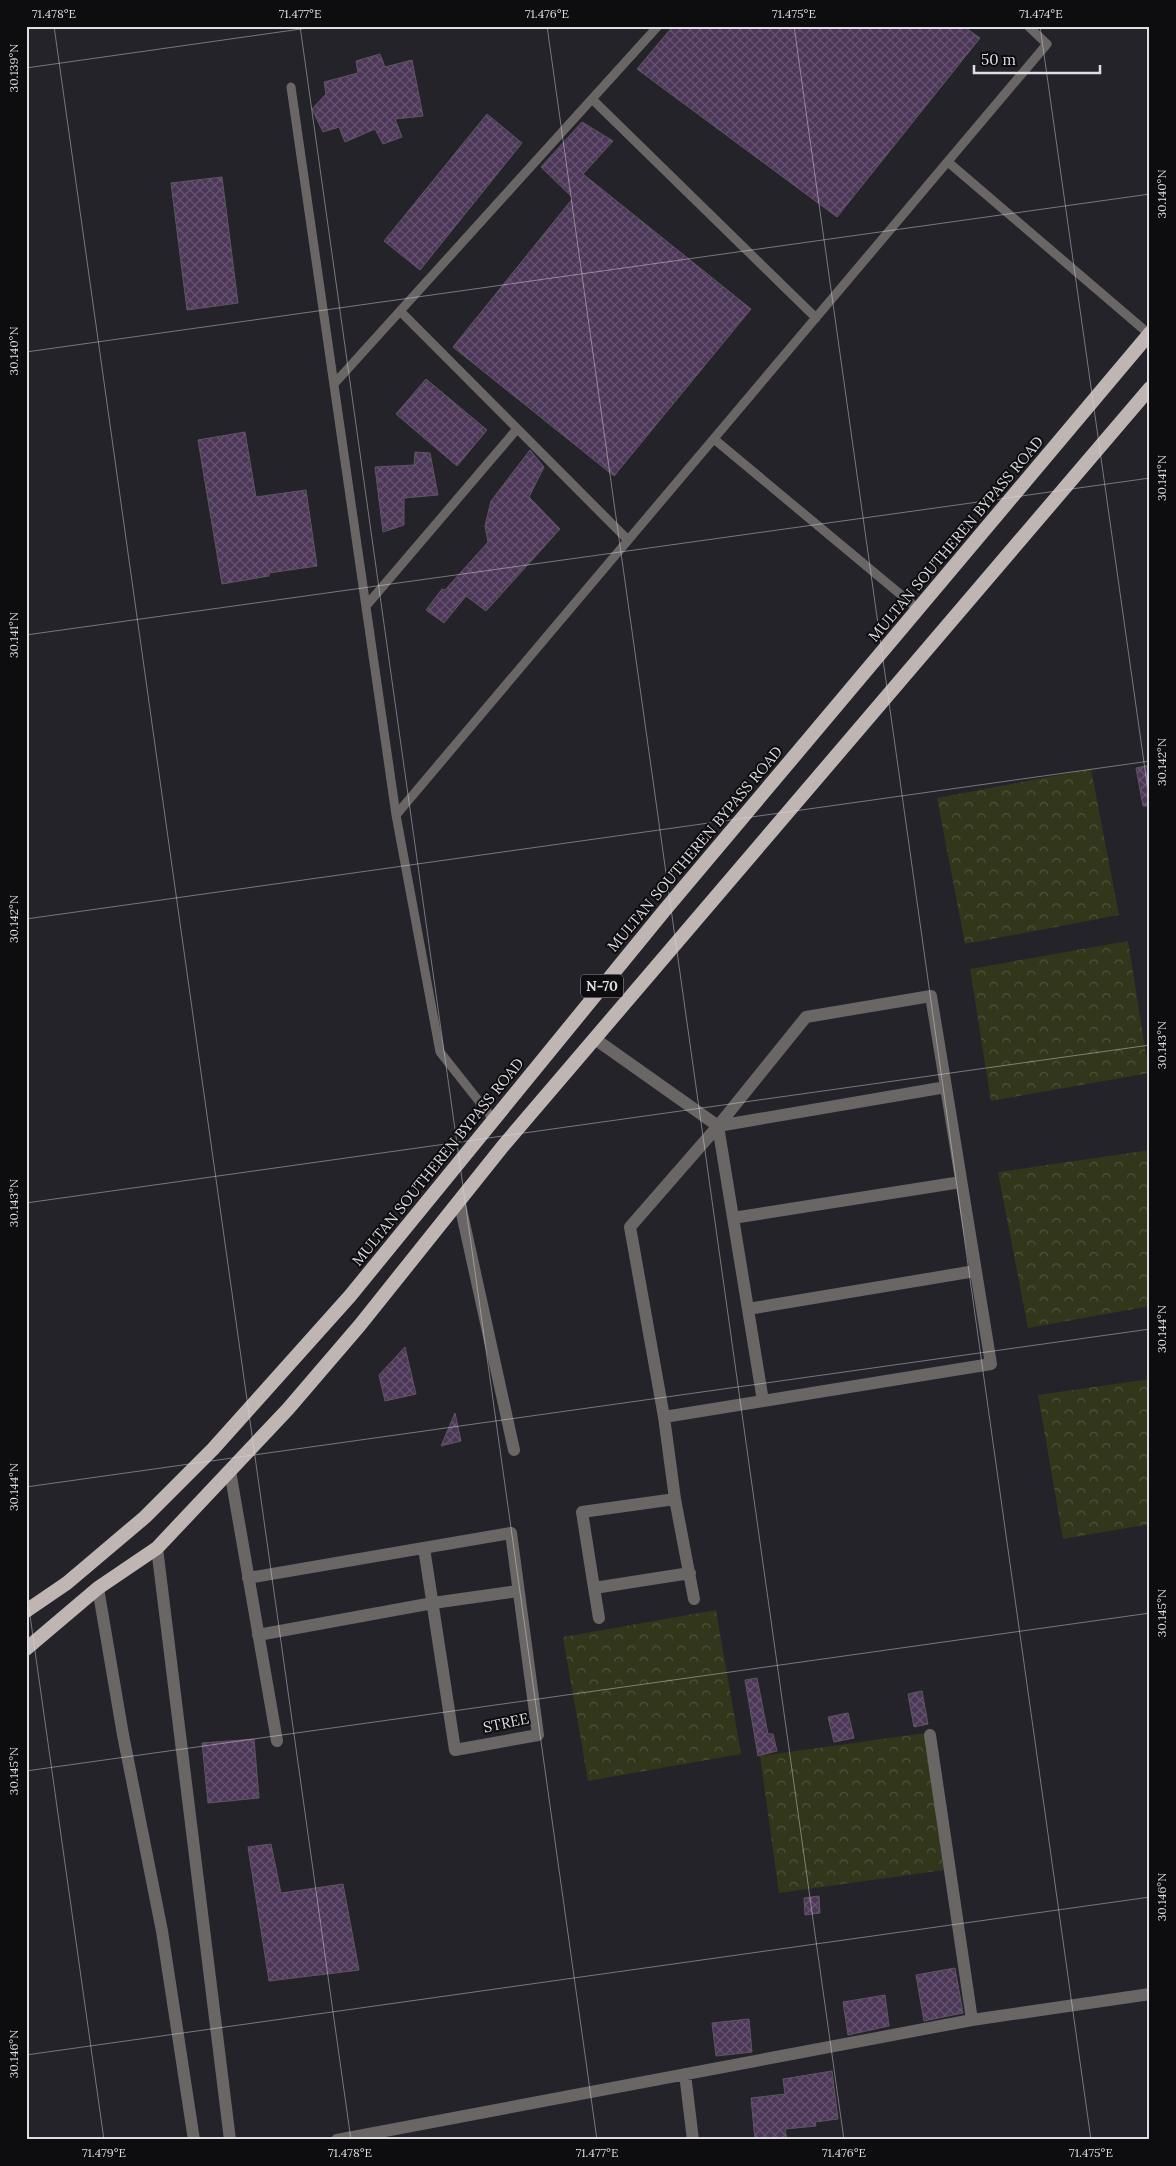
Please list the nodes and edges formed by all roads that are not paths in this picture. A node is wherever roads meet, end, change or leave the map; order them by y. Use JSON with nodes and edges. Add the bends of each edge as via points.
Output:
{"nodes":[{"id":1,"x":658,"y":26,"type":"edge"},
{"id":2,"x":1028,"y":26,"type":"edge"},
{"id":3,"x":291,"y":87,"type":"dead end"},
{"id":4,"x":592,"y":99,"type":"junction"},
{"id":5,"x":948,"y":162,"type":"junction"},
{"id":6,"x":400,"y":311,"type":"junction"},
{"id":7,"x":816,"y":318,"type":"junction"},
{"id":8,"x":1150,"y":334,"type":"edge"},
{"id":9,"x":334,"y":384,"type":"junction"},
{"id":10,"x":1150,"y":388,"type":"edge"},
{"id":11,"x":517,"y":428,"type":"junction"},
{"id":12,"x":714,"y":439,"type":"junction"},
{"id":13,"x":628,"y":540,"type":"junction"},
{"id":14,"x":366,"y":606,"type":"junction"},
{"id":15,"x":918,"y":609,"type":"junction"},
{"id":16,"x":396,"y":815,"type":"junction"},
{"id":17,"x":594,"y":1039,"type":"junction"},
{"id":18,"x":946,"y":1087,"type":"junction"},
{"id":19,"x":493,"y":1119,"type":"junction"},
{"id":20,"x":718,"y":1126,"type":"junction"},
{"id":21,"x":961,"y":1182,"type":"junction"},
{"id":22,"x":459,"y":1200,"type":"junction"},
{"id":23,"x":733,"y":1218,"type":"junction"},
{"id":24,"x":976,"y":1271,"type":"junction"},
{"id":25,"x":748,"y":1310,"type":"junction"},
{"id":26,"x":763,"y":1401,"type":"junction"},
{"id":27,"x":664,"y":1417,"type":"junction"},
{"id":28,"x":514,"y":1450,"type":"dead end"},
{"id":29,"x":230,"y":1471,"type":"junction"},
{"id":30,"x":675,"y":1498,"type":"junction"},
{"id":31,"x":157,"y":1548,"type":"junction"},
{"id":32,"x":424,"y":1548,"type":"junction"},
{"id":33,"x":690,"y":1573,"type":"junction"},
{"id":34,"x":248,"y":1578,"type":"junction"},
{"id":35,"x":98,"y":1588,"type":"junction"},
{"id":36,"x":594,"y":1588,"type":"junction"},
{"id":37,"x":518,"y":1591,"type":"junction"},
{"id":38,"x":694,"y":1599,"type":"dead end"},
{"id":39,"x":433,"y":1603,"type":"junction"},
{"id":40,"x":26,"y":1611,"type":"edge"},
{"id":41,"x":600,"y":1618,"type":"dead end"},
{"id":42,"x":258,"y":1635,"type":"junction"},
{"id":43,"x":26,"y":1649,"type":"edge"},
{"id":44,"x":930,"y":1735,"type":"dead end"},
{"id":45,"x":277,"y":1741,"type":"dead end"},
{"id":46,"x":1150,"y":1994,"type":"edge"},
{"id":47,"x":972,"y":2020,"type":"junction"},
{"id":48,"x":685,"y":2074,"type":"junction"},
{"id":49,"x":194,"y":2140,"type":"edge"},
{"id":50,"x":230,"y":2140,"type":"edge"},
{"id":51,"x":337,"y":2140,"type":"edge"},
{"id":52,"x":692,"y":2140,"type":"edge"}],
"edges":[{"from":1,"to":4,"type":"lane"},
{"from":2,"to":5,"type":"lane","via":[[1047,44]]},
{"from":3,"to":9,"type":"lane"},
{"from":4,"to":6,"type":"lane"},
{"from":4,"to":7,"type":"lane"},
{"from":5,"to":7,"type":"lane"},
{"from":5,"to":8,"type":"lane"},
{"from":6,"to":9,"type":"lane"},
{"from":6,"to":11,"type":"lane"},
{"from":7,"to":12,"type":"lane"},
{"from":8,"to":15,"type":"highway","name":"MULTAN SOUTHEREN BYPASS ROAD","number":"N-70"},
{"from":9,"to":14,"type":"lane"},
{"from":10,"to":17,"type":"highway","number":"N-70"},
{"from":11,"to":13,"type":"lane"},
{"from":11,"to":14,"type":"lane"},
{"from":12,"to":13,"type":"lane"},
{"from":12,"to":15,"type":"lane"},
{"from":13,"to":16,"type":"lane"},
{"from":14,"to":16,"type":"lane"},
{"from":15,"to":19,"type":"highway","name":"MULTAN SOUTHEREN BYPASS ROAD","number":"N-70"},
{"from":16,"to":19,"type":"lane","via":[[440,1052]]},
{"from":17,"to":20,"type":"street"},
{"from":17,"to":22,"type":"highway","number":"N-70"},
{"from":18,"to":20,"type":"street"},
{"from":18,"to":20,"type":"street","via":[[931,996],[806,1017]]},
{"from":18,"to":21,"type":"street"},
{"from":19,"to":40,"type":"highway","name":"MULTAN SOUTHEREN BYPASS ROAD","number":"N-70","via":[[350,1296],[213,1448],[145,1517],[67,1583]]},
{"from":20,"to":23,"type":"street"},
{"from":20,"to":27,"type":"street","via":[[630,1227]]},
{"from":21,"to":23,"type":"street"},
{"from":21,"to":24,"type":"street"},
{"from":22,"to":28,"type":"street"},
{"from":22,"to":29,"type":"highway","number":"N-70","via":[[360,1325]]},
{"from":23,"to":25,"type":"street"},
{"from":24,"to":25,"type":"street"},
{"from":24,"to":26,"type":"street","via":[[990,1364]]},
{"from":25,"to":26,"type":"street"},
{"from":26,"to":27,"type":"street"},
{"from":27,"to":30,"type":"street"},
{"from":29,"to":31,"type":"highway","number":"N-70"},
{"from":29,"to":34,"type":"street"},
{"from":30,"to":33,"type":"street"},
{"from":30,"to":36,"type":"street","via":[[582,1512]]},
{"from":31,"to":35,"type":"highway","number":"N-70"},
{"from":31,"to":50,"type":"street"},
{"from":32,"to":34,"type":"street","name":"STREE"},
{"from":32,"to":37,"type":"street","name":"STREE","via":[[510,1533]]},
{"from":32,"to":39,"type":"street","name":"STREE"},
{"from":33,"to":36,"type":"street"},
{"from":33,"to":38,"type":"street"},
{"from":34,"to":42,"type":"street"},
{"from":35,"to":43,"type":"highway","number":"N-70"},
{"from":35,"to":49,"type":"street","via":[[162,1931]]},
{"from":36,"to":41,"type":"street"},
{"from":37,"to":39,"type":"street"},
{"from":37,"to":39,"type":"street","name":"STREE","via":[[538,1735],[455,1750]]},
{"from":39,"to":42,"type":"street"},
{"from":42,"to":45,"type":"street"},
{"from":44,"to":47,"type":"street"},
{"from":46,"to":47,"type":"street"},
{"from":47,"to":48,"type":"street"},
{"from":48,"to":51,"type":"street"},
{"from":48,"to":52,"type":"street"}]}
